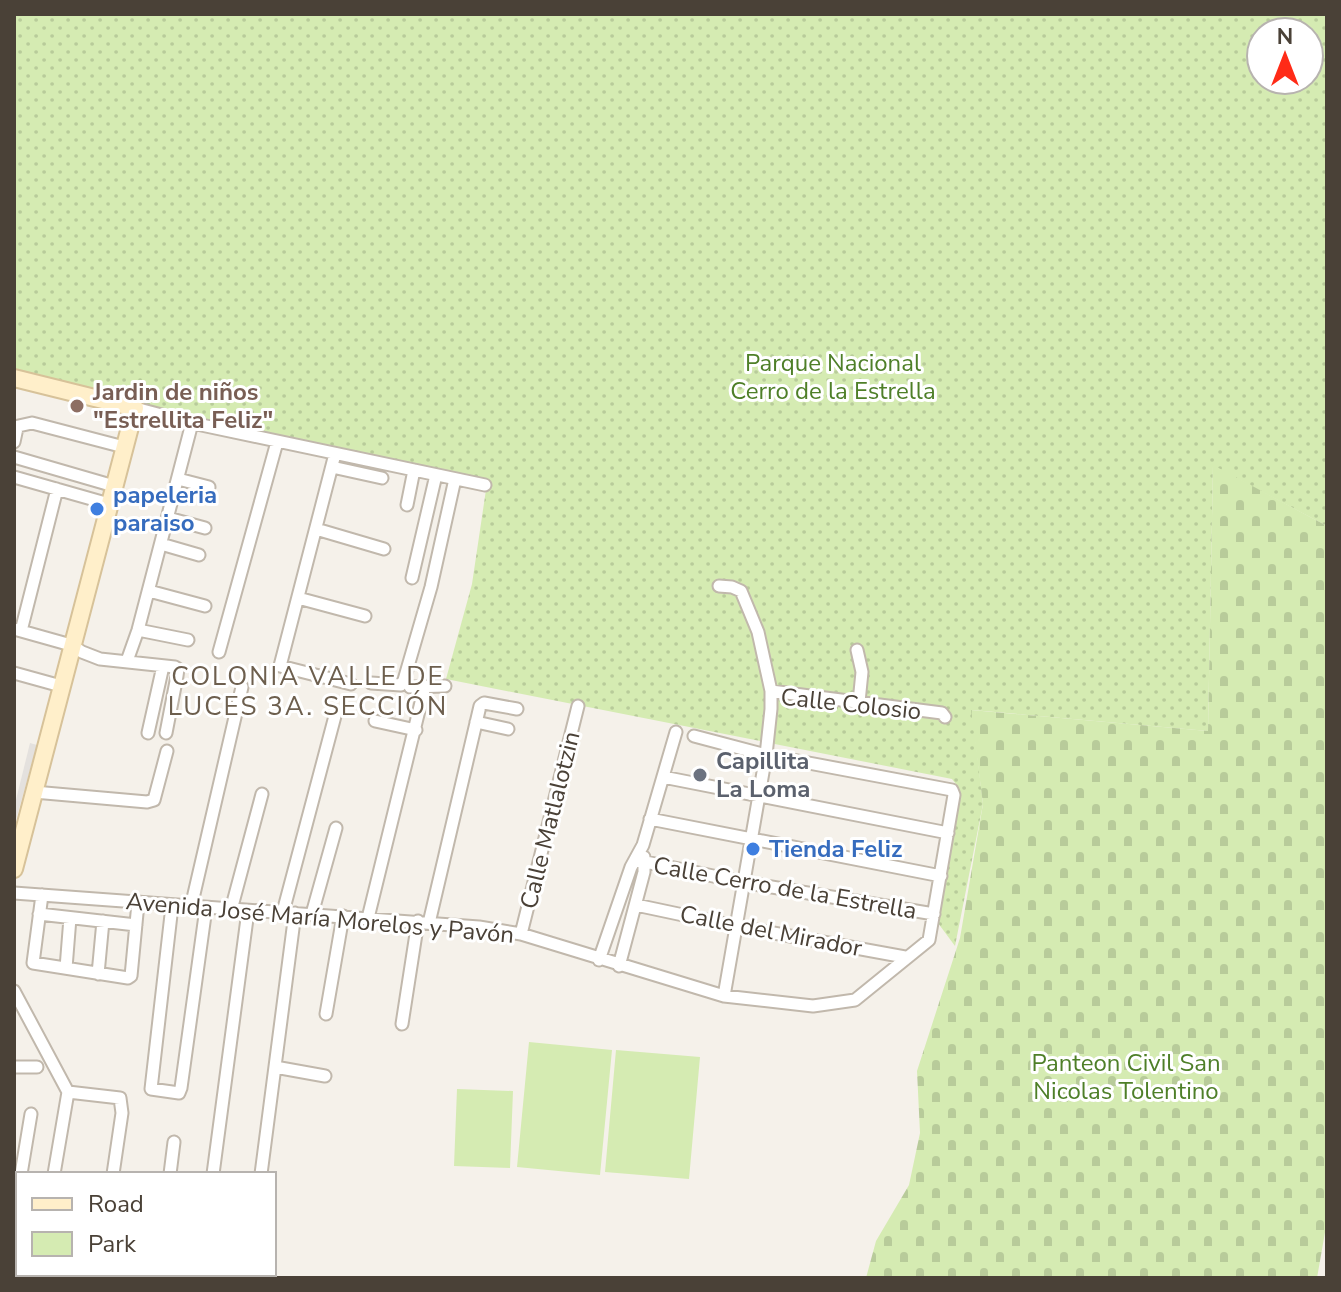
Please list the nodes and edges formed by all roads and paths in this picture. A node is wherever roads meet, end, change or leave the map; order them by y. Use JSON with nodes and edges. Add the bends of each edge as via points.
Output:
{"nodes":[{"id":1,"x":14,"y":378,"type":"edge"},
{"id":2,"x":135,"y":408,"type":"junction"},
{"id":3,"x":192,"y":423,"type":"junction"},
{"id":4,"x":16,"y":427,"type":"edge"},
{"id":5,"x":14,"y":442,"type":"edge"},
{"id":6,"x":277,"y":442,"type":"junction"},
{"id":7,"x":124,"y":447,"type":"junction"},
{"id":8,"x":335,"y":454,"type":"junction"},
{"id":9,"x":14,"y":457,"type":"edge"},
{"id":10,"x":332,"y":467,"type":"junction"},
{"id":11,"x":414,"y":470,"type":"junction"},
{"id":12,"x":436,"y":475,"type":"junction"},
{"id":13,"x":14,"y":477,"type":"edge"},
{"id":14,"x":382,"y":478,"type":"dead end"},
{"id":15,"x":178,"y":479,"type":"junction"},
{"id":16,"x":455,"y":479,"type":"junction"},
{"id":17,"x":485,"y":485,"type":"dead end"},
{"id":18,"x":114,"y":486,"type":"junction"},
{"id":19,"x":209,"y":487,"type":"dead end"},
{"id":20,"x":57,"y":489,"type":"junction"},
{"id":21,"x":109,"y":504,"type":"junction"},
{"id":22,"x":407,"y":505,"type":"dead end"},
{"id":23,"x":168,"y":518,"type":"junction"},
{"id":24,"x":205,"y":528,"type":"dead end"},
{"id":25,"x":316,"y":529,"type":"junction"},
{"id":26,"x":161,"y":544,"type":"junction"},
{"id":27,"x":384,"y":549,"type":"dead end"},
{"id":28,"x":199,"y":555,"type":"dead end"},
{"id":29,"x":412,"y":578,"type":"dead end"},
{"id":30,"x":719,"y":586,"type":"dead end"},
{"id":31,"x":149,"y":591,"type":"junction"},
{"id":32,"x":298,"y":598,"type":"junction"},
{"id":33,"x":205,"y":606,"type":"dead end"},
{"id":34,"x":365,"y":616,"type":"dead end"},
{"id":35,"x":17,"y":630,"type":"edge"},
{"id":36,"x":138,"y":630,"type":"junction"},
{"id":37,"x":188,"y":640,"type":"dead end"},
{"id":38,"x":71,"y":645,"type":"junction"},
{"id":39,"x":857,"y":650,"type":"dead end"},
{"id":40,"x":219,"y":652,"type":"dead end"},
{"id":41,"x":127,"y":661,"type":"junction"},
{"id":42,"x":163,"y":666,"type":"junction"},
{"id":43,"x":14,"y":673,"type":"edge"},
{"id":44,"x":371,"y":683,"type":"dead end"},
{"id":45,"x":351,"y":684,"type":"dead end"},
{"id":46,"x":61,"y":686,"type":"junction"},
{"id":47,"x":425,"y":686,"type":"junction"},
{"id":48,"x":445,"y":686,"type":"dead end"},
{"id":49,"x":242,"y":687,"type":"dead end"},
{"id":50,"x":410,"y":687,"type":"dead end"},
{"id":51,"x":771,"y":691,"type":"junction"},
{"id":52,"x":859,"y":702,"type":"junction"},
{"id":53,"x":578,"y":706,"type":"dead end"},
{"id":54,"x":517,"y":709,"type":"dead end"},
{"id":55,"x":335,"y":716,"type":"dead end"},
{"id":56,"x":945,"y":717,"type":"dead end"},
{"id":57,"x":375,"y":721,"type":"dead end"},
{"id":58,"x":476,"y":722,"type":"junction"},
{"id":59,"x":508,"y":729,"type":"dead end"},
{"id":60,"x":416,"y":730,"type":"junction"},
{"id":61,"x":676,"y":732,"type":"dead end"},
{"id":62,"x":148,"y":733,"type":"dead end"},
{"id":63,"x":166,"y":733,"type":"dead end"},
{"id":64,"x":694,"y":736,"type":"dead end"},
{"id":65,"x":167,"y":751,"type":"dead end"},
{"id":66,"x":766,"y":755,"type":"junction"},
{"id":67,"x":663,"y":777,"type":"junction"},
{"id":68,"x":34,"y":792,"type":"junction"},
{"id":69,"x":262,"y":794,"type":"dead end"},
{"id":70,"x":758,"y":796,"type":"junction"},
{"id":71,"x":650,"y":819,"type":"junction"},
{"id":72,"x":336,"y":828,"type":"dead end"},
{"id":73,"x":948,"y":833,"type":"junction"},
{"id":74,"x":750,"y":838,"type":"junction"},
{"id":75,"x":640,"y":861,"type":"junction"},
{"id":76,"x":14,"y":869,"type":"edge"},
{"id":77,"x":941,"y":876,"type":"junction"},
{"id":78,"x":742,"y":882,"type":"junction"},
{"id":79,"x":14,"y":893,"type":"edge"},
{"id":80,"x":42,"y":895,"type":"junction"},
{"id":81,"x":138,"y":903,"type":"junction"},
{"id":82,"x":636,"y":905,"type":"junction"},
{"id":83,"x":172,"y":906,"type":"junction"},
{"id":84,"x":191,"y":907,"type":"junction"},
{"id":85,"x":206,"y":908,"type":"junction"},
{"id":86,"x":231,"y":910,"type":"junction"},
{"id":87,"x":248,"y":911,"type":"junction"},
{"id":88,"x":289,"y":913,"type":"junction"},
{"id":89,"x":39,"y":914,"type":"junction"},
{"id":90,"x":312,"y":914,"type":"junction"},
{"id":91,"x":934,"y":914,"type":"junction"},
{"id":92,"x":343,"y":916,"type":"junction"},
{"id":93,"x":70,"y":918,"type":"junction"},
{"id":94,"x":368,"y":918,"type":"junction"},
{"id":95,"x":103,"y":921,"type":"junction"},
{"id":96,"x":424,"y":922,"type":"junction"},
{"id":97,"x":136,"y":925,"type":"junction"},
{"id":98,"x":735,"y":926,"type":"junction"},
{"id":99,"x":521,"y":934,"type":"junction"},
{"id":100,"x":905,"y":957,"type":"junction"},
{"id":101,"x":599,"y":960,"type":"junction"},
{"id":102,"x":619,"y":966,"type":"junction"},
{"id":103,"x":66,"y":968,"type":"junction"},
{"id":104,"x":98,"y":974,"type":"junction"},
{"id":105,"x":14,"y":991,"type":"edge"},
{"id":106,"x":724,"y":996,"type":"junction"},
{"id":107,"x":326,"y":1014,"type":"dead end"},
{"id":108,"x":402,"y":1024,"type":"dead end"},
{"id":109,"x":14,"y":1067,"type":"edge"},
{"id":110,"x":37,"y":1067,"type":"dead end"},
{"id":111,"x":275,"y":1067,"type":"junction"},
{"id":112,"x":325,"y":1076,"type":"dead end"},
{"id":113,"x":68,"y":1092,"type":"junction"},
{"id":114,"x":31,"y":1114,"type":"dead end"},
{"id":115,"x":174,"y":1142,"type":"dead end"},
{"id":116,"x":21,"y":1172,"type":"edge"},
{"id":117,"x":54,"y":1172,"type":"edge"},
{"id":118,"x":113,"y":1172,"type":"edge"},
{"id":119,"x":170,"y":1172,"type":"edge"},
{"id":120,"x":213,"y":1172,"type":"edge"},
{"id":121,"x":261,"y":1172,"type":"edge"}],
"edges":[{"from":1,"to":2,"type":"street"},
{"from":2,"to":3,"type":"street"},
{"from":2,"to":7,"type":"street"},
{"from":3,"to":6,"type":"street"},
{"from":3,"to":15,"type":"street"},
{"from":4,"to":5,"type":"street"},
{"from":4,"to":7,"type":"street","via":[[32,423]]},
{"from":6,"to":8,"type":"street"},
{"from":6,"to":40,"type":"street"},
{"from":7,"to":18,"type":"street"},
{"from":8,"to":10,"type":"street"},
{"from":8,"to":11,"type":"street"},
{"from":9,"to":18,"type":"street"},
{"from":10,"to":14,"type":"street"},
{"from":10,"to":25,"type":"street"},
{"from":11,"to":12,"type":"street"},
{"from":11,"to":22,"type":"street"},
{"from":12,"to":16,"type":"street"},
{"from":12,"to":29,"type":"street"},
{"from":13,"to":20,"type":"street"},
{"from":15,"to":19,"type":"street"},
{"from":15,"to":23,"type":"street"},
{"from":16,"to":17,"type":"street"},
{"from":16,"to":44,"type":"street","via":[[404,680],[401,685]]},
{"from":18,"to":21,"type":"street"},
{"from":20,"to":21,"type":"street"},
{"from":20,"to":35,"type":"street"},
{"from":21,"to":38,"type":"street"},
{"from":23,"to":24,"type":"street"},
{"from":23,"to":26,"type":"street"},
{"from":25,"to":27,"type":"street"},
{"from":25,"to":32,"type":"street"},
{"from":26,"to":28,"type":"street"},
{"from":26,"to":31,"type":"street"},
{"from":30,"to":51,"type":"street","via":[[741,591],[758,632]]},
{"from":31,"to":33,"type":"street"},
{"from":31,"to":36,"type":"street"},
{"from":32,"to":34,"type":"street"},
{"from":32,"to":45,"type":"street","via":[[280,666]]},
{"from":35,"to":38,"type":"street"},
{"from":36,"to":37,"type":"street"},
{"from":36,"to":41,"type":"street"},
{"from":38,"to":41,"type":"street","via":[[100,659]]},
{"from":38,"to":46,"type":"street"},
{"from":39,"to":52,"type":"street","via":[[862,672]]},
{"from":41,"to":42,"type":"street"},
{"from":42,"to":62,"type":"street"},
{"from":42,"to":63,"type":"street","via":[[178,669]]},
{"from":43,"to":46,"type":"street"},
{"from":46,"to":68,"type":"street"},
{"from":47,"to":48,"type":"street"},
{"from":47,"to":50,"type":"street"},
{"from":47,"to":60,"type":"street"},
{"from":49,"to":84,"type":"street"},
{"from":51,"to":52,"type":"street","name":"Calle Colosio"},
{"from":51,"to":66,"type":"street","name":"Calle Colosio"},
{"from":52,"to":56,"type":"street","name":"Calle Colosio"},
{"from":53,"to":99,"type":"street","name":"Calle Matlalotzin"},
{"from":54,"to":58,"type":"street","via":[[484,703]]},
{"from":55,"to":88,"type":"street"},
{"from":57,"to":60,"type":"street"},
{"from":58,"to":59,"type":"street"},
{"from":58,"to":96,"type":"street"},
{"from":60,"to":94,"type":"street"},
{"from":61,"to":67,"type":"street"},
{"from":64,"to":66,"type":"street"},
{"from":65,"to":68,"type":"street","via":[[154,800]]},
{"from":66,"to":70,"type":"street","name":"Calle Colosio"},
{"from":66,"to":73,"type":"street","via":[[952,790]]},
{"from":67,"to":70,"type":"street"},
{"from":67,"to":71,"type":"street"},
{"from":68,"to":76,"type":"street"},
{"from":69,"to":86,"type":"street"},
{"from":70,"to":73,"type":"street"},
{"from":70,"to":74,"type":"street","name":"Calle Colosio"},
{"from":71,"to":74,"type":"street"},
{"from":71,"to":75,"type":"street"},
{"from":72,"to":90,"type":"street"},
{"from":73,"to":77,"type":"street"},
{"from":74,"to":77,"type":"street"},
{"from":74,"to":78,"type":"street","name":"Calle Colosio"},
{"from":75,"to":78,"type":"street","name":"Calle Cerro de la Estrella"},
{"from":75,"to":82,"type":"street"},
{"from":75,"to":101,"type":"street","via":[[631,867]]},
{"from":77,"to":91,"type":"street"},
{"from":78,"to":91,"type":"street","name":"Calle Cerro de la Estrella"},
{"from":78,"to":98,"type":"street","name":"Calle Colosio"},
{"from":79,"to":80,"type":"street","name":"Avenida José María Morelos y Pavón"},
{"from":80,"to":81,"type":"street","name":"Avenida José María Morelos y Pavón"},
{"from":80,"to":89,"type":"street"},
{"from":81,"to":83,"type":"street","name":"Avenida José María Morelos y Pavón"},
{"from":81,"to":97,"type":"street"},
{"from":82,"to":98,"type":"street","name":"Calle del Mirador"},
{"from":82,"to":102,"type":"street"},
{"from":83,"to":84,"type":"street","name":"Avenida José María Morelos y Pavón"},
{"from":83,"to":85,"type":"street","via":[[151,1089],[174,1094],[181,1088]]},
{"from":84,"to":85,"type":"street","name":"Avenida José María Morelos y Pavón"},
{"from":85,"to":86,"type":"street","name":"Avenida José María Morelos y Pavón"},
{"from":86,"to":87,"type":"street","name":"Avenida José María Morelos y Pavón"},
{"from":87,"to":88,"type":"street","name":"Avenida José María Morelos y Pavón"},
{"from":87,"to":120,"type":"street"},
{"from":88,"to":90,"type":"street","name":"Avenida José María Morelos y Pavón"},
{"from":88,"to":111,"type":"street"},
{"from":89,"to":93,"type":"street"},
{"from":89,"to":103,"type":"street","via":[[33,963]]},
{"from":90,"to":92,"type":"street","name":"Avenida José María Morelos y Pavón"},
{"from":91,"to":100,"type":"street","name":"Avenida José María Morelos y Pavón","via":[[929,940]]},
{"from":92,"to":94,"type":"street","name":"Avenida José María Morelos y Pavón"},
{"from":92,"to":107,"type":"street"},
{"from":93,"to":95,"type":"street"},
{"from":93,"to":103,"type":"street"},
{"from":94,"to":96,"type":"street","name":"Avenida José María Morelos y Pavón"},
{"from":95,"to":97,"type":"street"},
{"from":95,"to":104,"type":"street"},
{"from":96,"to":99,"type":"street","name":"Avenida José María Morelos y Pavón"},
{"from":96,"to":108,"type":"street"},
{"from":97,"to":104,"type":"street","via":[[131,976]]},
{"from":98,"to":100,"type":"street","name":"Calle del Mirador"},
{"from":98,"to":106,"type":"street","name":"Calle Colosio"},
{"from":99,"to":101,"type":"street","name":"Avenida José María Morelos y Pavón"},
{"from":100,"to":106,"type":"street","name":"Avenida José María Morelos y Pavón","via":[[855,1000],[837,1005]]},
{"from":101,"to":102,"type":"street","name":"Avenida José María Morelos y Pavón"},
{"from":102,"to":106,"type":"street","name":"Avenida José María Morelos y Pavón"},
{"from":103,"to":104,"type":"street"},
{"from":105,"to":113,"type":"street"},
{"from":109,"to":110,"type":"street"},
{"from":111,"to":112,"type":"street"},
{"from":111,"to":121,"type":"street"},
{"from":113,"to":117,"type":"street"},
{"from":113,"to":118,"type":"street","via":[[120,1098]]},
{"from":114,"to":116,"type":"street"},
{"from":115,"to":119,"type":"street"}]}
